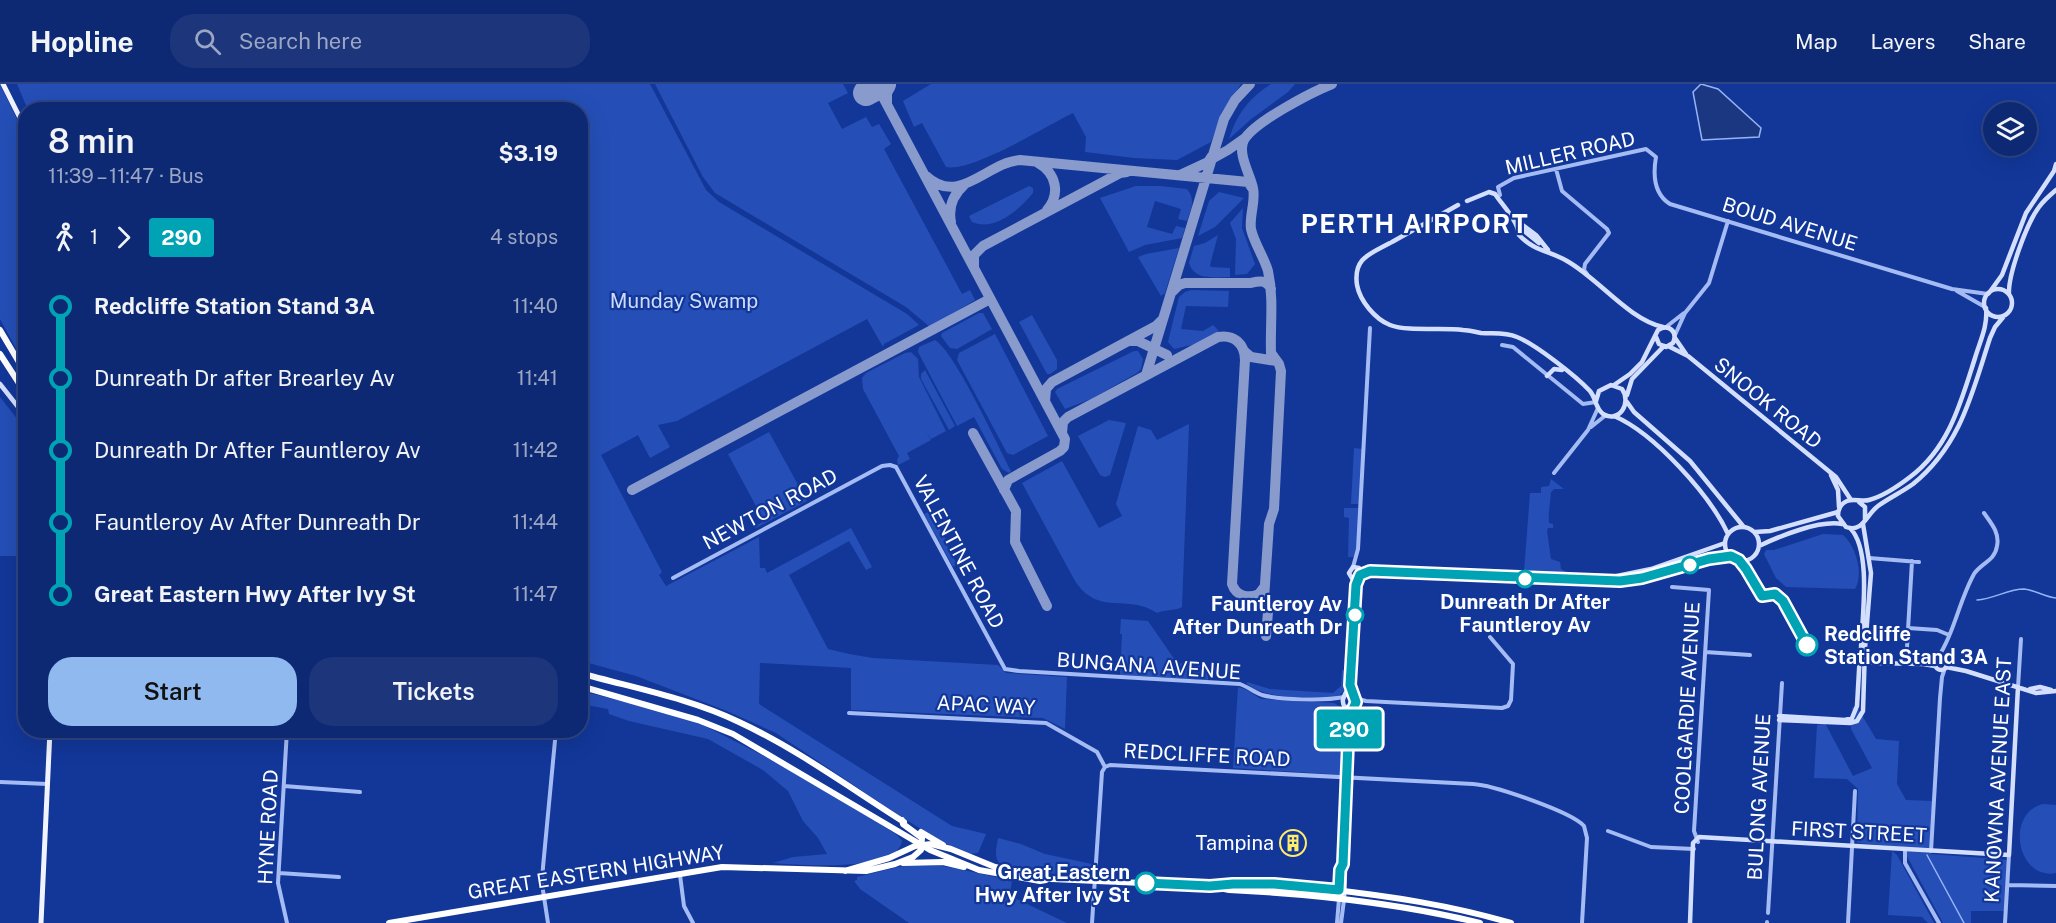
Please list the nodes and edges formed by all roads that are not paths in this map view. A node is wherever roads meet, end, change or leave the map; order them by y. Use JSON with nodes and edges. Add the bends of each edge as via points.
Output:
{"nodes":[{"id":1,"x":3,"y":84,"type":"edge"},
{"id":2,"x":18,"y":114,"type":"edge"},
{"id":3,"x":1656,"y":158,"type":"joint"},
{"id":4,"x":2056,"y":164,"type":"edge"},
{"id":5,"x":1556,"y":169,"type":"junction"},
{"id":6,"x":2056,"y":190,"type":"edge"},
{"id":7,"x":1500,"y":195,"type":"dead end"},
{"id":8,"x":1467,"y":201,"type":"dead end"},
{"id":9,"x":1458,"y":205,"type":"dead end"},
{"id":10,"x":1516,"y":220,"type":"junction"},
{"id":11,"x":1728,"y":221,"type":"junction"},
{"id":12,"x":1542,"y":248,"type":"junction"},
{"id":13,"x":1587,"y":274,"type":"junction"},
{"id":14,"x":1952,"y":289,"type":"junction"},
{"id":15,"x":1988,"y":293,"type":"junction"},
{"id":16,"x":2009,"y":294,"type":"junction"},
{"id":17,"x":1986,"y":308,"type":"junction"},
{"id":18,"x":1685,"y":313,"type":"junction"},
{"id":19,"x":2005,"y":315,"type":"junction"},
{"id":20,"x":1664,"y":327,"type":"junction"},
{"id":21,"x":1370,"y":328,"type":"dead end"},
{"id":22,"x":0,"y":330,"type":"edge"},
{"id":23,"x":1675,"y":336,"type":"junction"},
{"id":24,"x":1656,"y":337,"type":"junction"},
{"id":25,"x":1502,"y":345,"type":"dead end"},
{"id":26,"x":1666,"y":346,"type":"junction"},
{"id":27,"x":0,"y":354,"type":"edge"},
{"id":28,"x":1688,"y":356,"type":"junction"},
{"id":29,"x":18,"y":361,"type":"edge"},
{"id":30,"x":1547,"y":376,"type":"junction"},
{"id":31,"x":1574,"y":378,"type":"junction"},
{"id":32,"x":18,"y":382,"type":"edge"},
{"id":33,"x":0,"y":384,"type":"edge"},
{"id":34,"x":1613,"y":385,"type":"junction"},
{"id":35,"x":1627,"y":400,"type":"junction"},
{"id":36,"x":1596,"y":401,"type":"junction"},
{"id":37,"x":18,"y":407,"type":"edge"},
{"id":38,"x":1598,"y":408,"type":"junction"},
{"id":39,"x":1606,"y":416,"type":"junction"},
{"id":40,"x":1614,"y":416,"type":"junction"},
{"id":41,"x":1588,"y":430,"type":"junction"},
{"id":42,"x":882,"y":466,"type":"joint"},
{"id":43,"x":1554,"y":473,"type":"dead end"},
{"id":44,"x":1829,"y":473,"type":"junction"},
{"id":45,"x":1851,"y":500,"type":"junction"},
{"id":46,"x":1859,"y":502,"type":"junction"},
{"id":47,"x":1839,"y":510,"type":"junction"},
{"id":48,"x":1984,"y":513,"type":"dead end"},
{"id":49,"x":1864,"y":522,"type":"junction"},
{"id":50,"x":1842,"y":524,"type":"junction"},
{"id":51,"x":1743,"y":526,"type":"junction"},
{"id":52,"x":1850,"y":528,"type":"junction"},
{"id":53,"x":1755,"y":532,"type":"junction"},
{"id":54,"x":1728,"y":534,"type":"junction"},
{"id":55,"x":1725,"y":543,"type":"junction"},
{"id":56,"x":1759,"y":546,"type":"junction"},
{"id":57,"x":1731,"y":556,"type":"junction"},
{"id":58,"x":1356,"y":557,"type":"junction"},
{"id":59,"x":1869,"y":558,"type":"junction"},
{"id":60,"x":1912,"y":561,"type":"junction"},
{"id":61,"x":1919,"y":562,"type":"dead end"},
{"id":62,"x":1353,"y":567,"type":"junction"},
{"id":63,"x":1358,"y":573,"type":"junction"},
{"id":64,"x":673,"y":578,"type":"dead end"},
{"id":65,"x":1612,"y":580,"type":"junction"},
{"id":66,"x":1672,"y":588,"type":"dead end"},
{"id":67,"x":1908,"y":628,"type":"junction"},
{"id":68,"x":1949,"y":635,"type":"junction"},
{"id":69,"x":1490,"y":637,"type":"dead end"},
{"id":70,"x":2021,"y":639,"type":"dead end"},
{"id":71,"x":1907,"y":647,"type":"dead end"},
{"id":72,"x":1863,"y":648,"type":"junction"},
{"id":73,"x":1705,"y":652,"type":"junction"},
{"id":74,"x":1750,"y":655,"type":"dead end"},
{"id":75,"x":1868,"y":660,"type":"junction"},
{"id":76,"x":1002,"y":664,"type":"joint"},
{"id":77,"x":1941,"y":664,"type":"junction"},
{"id":78,"x":1860,"y":668,"type":"junction"},
{"id":79,"x":588,"y":675,"type":"edge"},
{"id":80,"x":1864,"y":679,"type":"junction"},
{"id":81,"x":1782,"y":683,"type":"dead end"},
{"id":82,"x":1350,"y":685,"type":"junction"},
{"id":83,"x":2018,"y":687,"type":"junction"},
{"id":84,"x":588,"y":688,"type":"edge"},
{"id":85,"x":2055,"y":691,"type":"edge"},
{"id":86,"x":1345,"y":696,"type":"junction"},
{"id":87,"x":1354,"y":697,"type":"junction"},
{"id":88,"x":1330,"y":700,"type":"junction"},
{"id":89,"x":1366,"y":701,"type":"junction"},
{"id":90,"x":1344,"y":706,"type":"junction"},
{"id":91,"x":1353,"y":706,"type":"junction"},
{"id":92,"x":849,"y":712,"type":"dead end"},
{"id":93,"x":1779,"y":718,"type":"junction"},
{"id":94,"x":1349,"y":719,"type":"junction"},
{"id":95,"x":50,"y":738,"type":"edge"},
{"id":96,"x":287,"y":738,"type":"edge"},
{"id":97,"x":555,"y":738,"type":"edge"},
{"id":98,"x":1105,"y":767,"type":"junction"},
{"id":99,"x":1346,"y":777,"type":"junction"},
{"id":100,"x":0,"y":782,"type":"edge"},
{"id":101,"x":48,"y":784,"type":"junction"},
{"id":102,"x":284,"y":786,"type":"junction"},
{"id":103,"x":1855,"y":791,"type":"dead end"},
{"id":104,"x":360,"y":792,"type":"dead end"},
{"id":105,"x":902,"y":820,"type":"junction"},
{"id":106,"x":1608,"y":831,"type":"dead end"},
{"id":107,"x":903,"y":834,"type":"junction"},
{"id":108,"x":1698,"y":839,"type":"junction"},
{"id":109,"x":1772,"y":843,"type":"junction"},
{"id":110,"x":922,"y":845,"type":"junction"},
{"id":111,"x":1852,"y":847,"type":"junction"},
{"id":112,"x":951,"y":849,"type":"junction"},
{"id":113,"x":1694,"y":849,"type":"junction"},
{"id":114,"x":1905,"y":850,"type":"junction"},
{"id":115,"x":1931,"y":851,"type":"junction"},
{"id":116,"x":903,"y":852,"type":"junction"},
{"id":117,"x":2009,"y":855,"type":"junction"},
{"id":118,"x":895,"y":864,"type":"junction"},
{"id":119,"x":979,"y":870,"type":"junction"},
{"id":120,"x":845,"y":871,"type":"junction"},
{"id":121,"x":279,"y":873,"type":"junction"},
{"id":122,"x":680,"y":874,"type":"junction"},
{"id":123,"x":339,"y":877,"type":"dead end"},
{"id":124,"x":1052,"y":879,"type":"junction"},
{"id":125,"x":1094,"y":881,"type":"junction"},
{"id":126,"x":2008,"y":885,"type":"junction"},
{"id":127,"x":1210,"y":886,"type":"junction"},
{"id":128,"x":2056,"y":886,"type":"edge"},
{"id":129,"x":1341,"y":891,"type":"junction"},
{"id":130,"x":544,"y":896,"type":"junction"},
{"id":131,"x":1341,"y":899,"type":"junction"},
{"id":132,"x":1768,"y":913,"type":"dead end"},
{"id":133,"x":41,"y":923,"type":"edge"},
{"id":134,"x":287,"y":923,"type":"edge"},
{"id":135,"x":389,"y":923,"type":"edge"},
{"id":136,"x":548,"y":923,"type":"edge"},
{"id":137,"x":693,"y":923,"type":"edge"},
{"id":138,"x":1092,"y":923,"type":"edge"},
{"id":139,"x":1339,"y":923,"type":"edge"},
{"id":140,"x":1478,"y":923,"type":"edge"},
{"id":141,"x":1511,"y":923,"type":"edge"},
{"id":142,"x":1582,"y":923,"type":"edge"},
{"id":143,"x":1690,"y":923,"type":"edge"},
{"id":144,"x":1848,"y":923,"type":"edge"},
{"id":145,"x":1939,"y":923,"type":"edge"},
{"id":146,"x":2005,"y":923,"type":"edge"}],
"edges":[{"from":1,"to":2,"type":"main road"},
{"from":3,"to":5,"type":"street","name":"MILLER ROAD","via":[[1646,150]]},
{"from":3,"to":11,"type":"street","name":"BOUD AVENUE","via":[[1654,173],[1663,200]]},
{"from":4,"to":15,"type":"main road","via":[[2026,213],[2002,275]]},
{"from":5,"to":7,"type":"street","name":"MILLER ROAD","via":[[1514,178],[1498,187]]},
{"from":5,"to":13,"type":"street","via":[[1562,191],[1609,233],[1584,267]]},
{"from":6,"to":16,"type":"main road","via":[[2030,224],[2010,280]]},
{"from":8,"to":10,"type":"main road","name":"MILLER ROAD","via":[[1494,193]]},
{"from":9,"to":31,"type":"main road","via":[[1363,258],[1357,267],[1358,290],[1364,303],[1386,323],[1401,327],[1511,334]]},
{"from":10,"to":12,"type":"main road","name":"MILLER ROAD"},
{"from":10,"to":12,"type":"main road","name":"MILLER ROAD","via":[[1518,230]]},
{"from":11,"to":14,"type":"street","name":"BOUD AVENUE"},
{"from":11,"to":18,"type":"street","via":[[1709,283]]},
{"from":12,"to":13,"type":"main road"},
{"from":13,"to":20,"type":"main road","via":[[1641,318]]},
{"from":14,"to":15,"type":"street","name":"BOUD AVENUE"},
{"from":14,"to":17,"type":"street","name":"BOUD AVENUE"},
{"from":15,"to":16,"type":"main road","via":[[2002,289]]},
{"from":15,"to":17,"type":"main road"},
{"from":16,"to":19,"type":"main road","via":[[2012,303]]},
{"from":17,"to":19,"type":"main road","via":[[1996,316]]},
{"from":17,"to":46,"type":"main road","via":[[1986,326],[1956,418],[1935,453],[1898,486]]},
{"from":18,"to":20,"type":"street"},
{"from":18,"to":23,"type":"street"},
{"from":19,"to":49,"type":"main road","via":[[1990,338],[1965,415],[1951,442],[1932,467],[1876,508]]},
{"from":20,"to":23,"type":"main road"},
{"from":20,"to":24,"type":"main road"},
{"from":21,"to":58,"type":"street"},
{"from":22,"to":29,"type":"highway"},
{"from":23,"to":26,"type":"main road","via":[[1673,343]]},
{"from":23,"to":28,"type":"main road","name":"SNOOK ROAD"},
{"from":24,"to":26,"type":"main road","via":[[1659,344]]},
{"from":24,"to":34,"type":"main road","via":[[1642,362]]},
{"from":25,"to":30,"type":"street","via":[[1513,347]]},
{"from":26,"to":28,"type":"main road","name":"SNOOK ROAD"},
{"from":26,"to":35,"type":"main road","via":[[1632,380]]},
{"from":27,"to":32,"type":"highway"},
{"from":28,"to":44,"type":"main road","name":"SNOOK ROAD"},
{"from":30,"to":31,"type":"main road","via":[[1557,368]]},
{"from":30,"to":36,"type":"street","via":[[1584,404]]},
{"from":31,"to":36,"type":"main road"},
{"from":33,"to":37,"type":"main road"},
{"from":34,"to":35,"type":"main road","via":[[1622,390]]},
{"from":34,"to":36,"type":"main road","via":[[1602,388]]},
{"from":35,"to":40,"type":"main road","via":[[1623,411]]},
{"from":35,"to":51,"type":"main road","via":[[1634,412],[1690,460]]},
{"from":36,"to":38,"type":"main road"},
{"from":38,"to":39,"type":"main road"},
{"from":38,"to":41,"type":"street"},
{"from":39,"to":40,"type":"main road"},
{"from":39,"to":41,"type":"street"},
{"from":40,"to":54,"type":"main road","via":[[1633,426],[1672,460],[1708,502]]},
{"from":41,"to":43,"type":"street"},
{"from":42,"to":64,"type":"street","name":"NEWTON ROAD"},
{"from":42,"to":76,"type":"street","name":"VALENTINE ROAD","via":[[896,467]]},
{"from":44,"to":45,"type":"main road","name":"SNOOK ROAD"},
{"from":44,"to":47,"type":"main road","name":"SNOOK ROAD","via":[[1838,490]]},
{"from":45,"to":46,"type":"main road"},
{"from":45,"to":47,"type":"main road"},
{"from":46,"to":49,"type":"main road","via":[[1865,507]]},
{"from":47,"to":50,"type":"main road"},
{"from":47,"to":53,"type":"main road"},
{"from":48,"to":68,"type":"street","via":[[1996,532],[1997,547],[1992,559],[1975,573]]},
{"from":49,"to":52,"type":"main road"},
{"from":49,"to":59,"type":"main road"},
{"from":50,"to":52,"type":"main road"},
{"from":50,"to":56,"type":"main road","via":[[1802,530]]},
{"from":51,"to":53,"type":"main road"},
{"from":51,"to":54,"type":"main road"},
{"from":52,"to":72,"type":"main road","via":[[1859,542],[1864,570]]},
{"from":53,"to":56,"type":"main road"},
{"from":54,"to":55,"type":"main road"},
{"from":55,"to":57,"type":"main road"},
{"from":55,"to":65,"type":"main road"},
{"from":56,"to":57,"type":"main road","via":[[1750,559],[1742,561]]},
{"from":57,"to":65,"type":"main road","via":[[1642,578]]},
{"from":58,"to":62,"type":"street"},
{"from":58,"to":63,"type":"street"},
{"from":59,"to":60,"type":"street"},
{"from":59,"to":72,"type":"main road"},
{"from":60,"to":61,"type":"street"},
{"from":60,"to":67,"type":"street"},
{"from":62,"to":63,"type":"main road"},
{"from":62,"to":63,"type":"main road","via":[[1349,572]]},
{"from":63,"to":65,"type":"main road"},
{"from":63,"to":82,"type":"main road"},
{"from":66,"to":73,"type":"street","name":"COOLGARDIE AVENUE","via":[[1709,590]]},
{"from":67,"to":68,"type":"street"},
{"from":67,"to":71,"type":"street"},
{"from":68,"to":77,"type":"street"},
{"from":69,"to":89,"type":"street","via":[[1513,664],[1508,706]]},
{"from":70,"to":83,"type":"street","name":"KANOWNA AVENUE EAST"},
{"from":72,"to":75,"type":"main road"},
{"from":72,"to":78,"type":"main road"},
{"from":73,"to":74,"type":"street"},
{"from":73,"to":108,"type":"street","name":"COOLGARDIE AVENUE","via":[[1695,827]]},
{"from":75,"to":77,"type":"main road"},
{"from":75,"to":78,"type":"main road"},
{"from":75,"to":80,"type":"main road"},
{"from":75,"to":80,"type":"main road"},
{"from":76,"to":88,"type":"street","name":"BUNGANA AVENUE","via":[[1014,671],[1240,684],[1266,696]]},
{"from":77,"to":83,"type":"main road"},
{"from":77,"to":115,"type":"street"},
{"from":78,"to":93,"type":"main road","via":[[1857,706],[1852,718]]},
{"from":79,"to":105,"type":"highway","via":[[678,699],[738,721]]},
{"from":80,"to":93,"type":"main road","via":[[1863,711],[1857,721]]},
{"from":81,"to":93,"type":"street","name":"BULONG AVENUE"},
{"from":82,"to":86,"type":"main road"},
{"from":82,"to":87,"type":"main road"},
{"from":83,"to":85,"type":"main road"},
{"from":83,"to":117,"type":"main road","name":"KANOWNA AVENUE EAST"},
{"from":84,"to":107,"type":"highway","via":[[734,734]]},
{"from":86,"to":87,"type":"main road"},
{"from":86,"to":88,"type":"street","name":"BUNGANA AVENUE"},
{"from":86,"to":90,"type":"main road"},
{"from":87,"to":89,"type":"street"},
{"from":87,"to":91,"type":"main road"},
{"from":88,"to":90,"type":"street","name":"BUNGANA AVENUE"},
{"from":89,"to":91,"type":"street"},
{"from":90,"to":91,"type":"main road"},
{"from":90,"to":94,"type":"main road"},
{"from":91,"to":94,"type":"main road"},
{"from":92,"to":98,"type":"street","name":"APAC WAY","via":[[1046,723],[1097,752]]},
{"from":93,"to":109,"type":"street","name":"BULONG AVENUE"},
{"from":94,"to":99,"type":"main road"},
{"from":95,"to":101,"type":"main road"},
{"from":96,"to":102,"type":"street","name":"HYNE ROAD"},
{"from":97,"to":130,"type":"street","via":[[543,867]]},
{"from":98,"to":99,"type":"street","name":"REDCLIFFE ROAD"},
{"from":98,"to":125,"type":"street"},
{"from":99,"to":129,"type":"main road"},
{"from":99,"to":142,"type":"street","name":"REDCLIFFE ROAD","via":[[1486,785],[1580,821],[1587,838]]},
{"from":100,"to":101,"type":"street"},
{"from":101,"to":133,"type":"main road"},
{"from":102,"to":104,"type":"street"},
{"from":102,"to":121,"type":"street","name":"HYNE ROAD"},
{"from":103,"to":111,"type":"street"},
{"from":105,"to":110,"type":"highway","name":"GREAT EASTERN HIGHWAY","via":[[920,835]]},
{"from":105,"to":112,"type":"highway"},
{"from":106,"to":113,"type":"street","via":[[1651,847]]},
{"from":107,"to":110,"type":"highway"},
{"from":107,"to":116,"type":"highway","via":[[907,847]]},
{"from":108,"to":109,"type":"main road","name":"FIRST STREET"},
{"from":108,"to":113,"type":"main road","name":"COOLGARDIE AVENUE","via":[[1693,843]]},
{"from":109,"to":111,"type":"main road","name":"FIRST STREET"},
{"from":109,"to":132,"type":"street","name":"BULONG AVENUE"},
{"from":110,"to":112,"type":"highway","name":"GREAT EASTERN HIGHWAY"},
{"from":110,"to":116,"type":"highway","name":"GREAT EASTERN HIGHWAY"},
{"from":110,"to":118,"type":"highway","name":"GREAT EASTERN HIGHWAY","via":[[919,854]]},
{"from":110,"to":119,"type":"highway","name":"GREAT EASTERN HIGHWAY"},
{"from":111,"to":114,"type":"main road","name":"FIRST STREET"},
{"from":111,"to":144,"type":"street"},
{"from":112,"to":124,"type":"highway","name":"GREAT EASTERN HIGHWAY","via":[[995,867]]},
{"from":113,"to":143,"type":"main road","name":"COOLGARDIE AVENUE"},
{"from":114,"to":115,"type":"main road","name":"FIRST STREET"},
{"from":114,"to":145,"type":"street","via":[[1905,863]]},
{"from":115,"to":117,"type":"main road","name":"FIRST STREET"},
{"from":116,"to":120,"type":"highway","name":"GREAT EASTERN HIGHWAY"},
{"from":117,"to":126,"type":"street","name":"KANOWNA AVENUE EAST"},
{"from":118,"to":119,"type":"highway","via":[[944,862]]},
{"from":118,"to":120,"type":"highway","name":"GREAT EASTERN HIGHWAY"},
{"from":119,"to":124,"type":"highway","name":"GREAT EASTERN HIGHWAY"},
{"from":120,"to":122,"type":"highway","name":"GREAT EASTERN HIGHWAY","via":[[730,866]]},
{"from":121,"to":123,"type":"street"},
{"from":121,"to":134,"type":"street","name":"HYNE ROAD"},
{"from":122,"to":130,"type":"highway","name":"GREAT EASTERN HIGHWAY"},
{"from":122,"to":137,"type":"street","via":[[684,906]]},
{"from":124,"to":125,"type":"highway","name":"GREAT EASTERN HIGHWAY"},
{"from":125,"to":127,"type":"highway","name":"GREAT EASTERN HIGHWAY"},
{"from":125,"to":138,"type":"street"},
{"from":126,"to":128,"type":"street"},
{"from":126,"to":146,"type":"street","name":"KANOWNA AVENUE EAST"},
{"from":127,"to":129,"type":"highway","name":"GREAT EASTERN HIGHWAY","via":[[1274,884]]},
{"from":127,"to":131,"type":"highway","name":"GREAT EASTERN HIGHWAY"},
{"from":129,"to":131,"type":"main road"},
{"from":129,"to":141,"type":"highway","name":"GREAT EASTERN HIGHWAY","via":[[1439,904]]},
{"from":130,"to":135,"type":"highway","name":"GREAT EASTERN HIGHWAY"},
{"from":130,"to":136,"type":"street"},
{"from":131,"to":139,"type":"street"},
{"from":131,"to":140,"type":"highway","name":"GREAT EASTERN HIGHWAY","via":[[1399,905]]}]}
